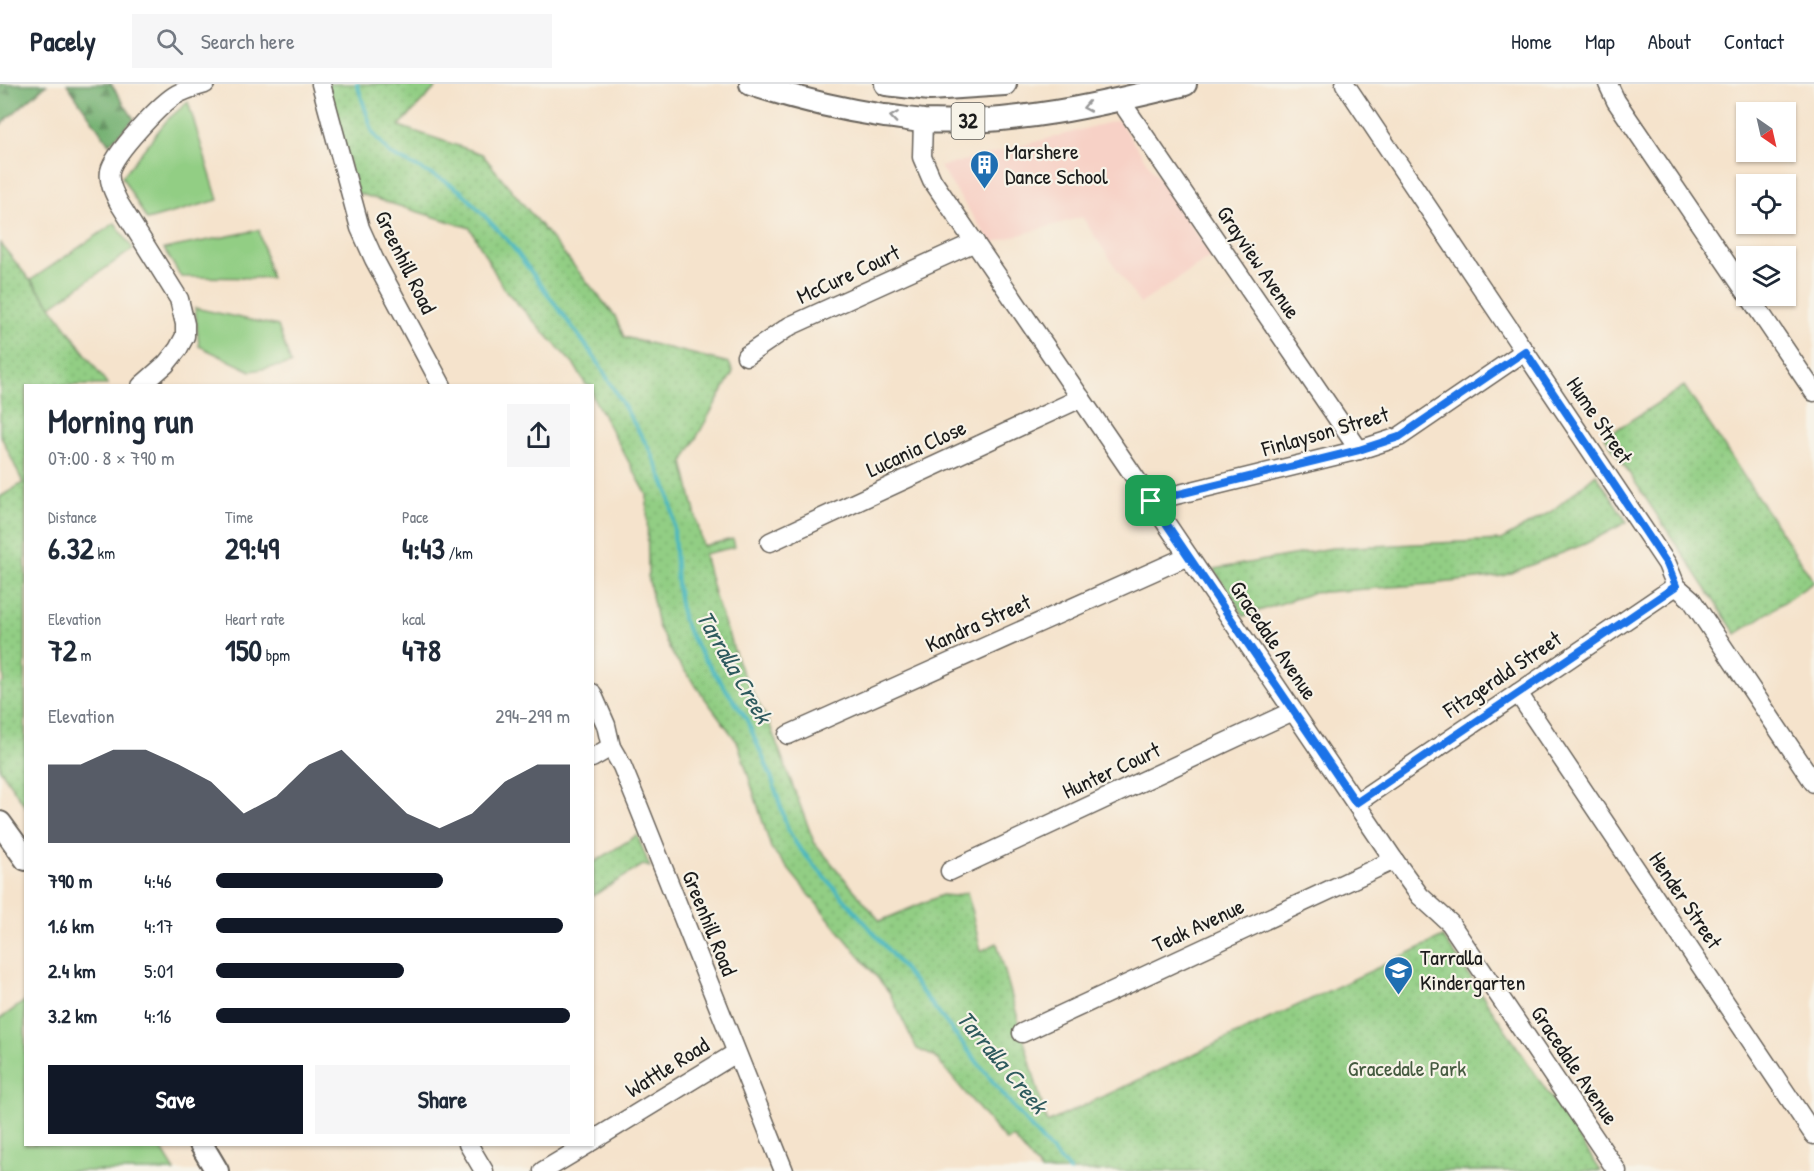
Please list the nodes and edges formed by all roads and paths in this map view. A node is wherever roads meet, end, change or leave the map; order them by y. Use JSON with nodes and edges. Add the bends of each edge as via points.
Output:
{"nodes":[{"id":1,"x":205,"y":84,"type":"edge"},
{"id":2,"x":321,"y":84,"type":"edge"},
{"id":3,"x":751,"y":84,"type":"edge"},
{"id":4,"x":886,"y":84,"type":"edge"},
{"id":5,"x":1004,"y":84,"type":"edge"},
{"id":6,"x":1185,"y":84,"type":"edge"},
{"id":7,"x":1345,"y":84,"type":"edge"},
{"id":8,"x":1608,"y":84,"type":"edge"},
{"id":9,"x":1116,"y":92,"type":"edge"},
{"id":10,"x":923,"y":121,"type":"junction"},
{"id":11,"x":975,"y":242,"type":"junction"},
{"id":12,"x":1736,"y":277,"type":"edge"},
{"id":13,"x":1756,"y":306,"type":"edge"},
{"id":14,"x":1525,"y":351,"type":"junction"},
{"id":15,"x":746,"y":356,"type":"dead end"},
{"id":16,"x":143,"y":384,"type":"edge"},
{"id":17,"x":441,"y":384,"type":"edge"},
{"id":18,"x":1814,"y":392,"type":"edge"},
{"id":19,"x":1081,"y":398,"type":"junction"},
{"id":20,"x":1359,"y":450,"type":"junction"},
{"id":21,"x":1151,"y":501,"type":"junction"},
{"id":22,"x":770,"y":542,"type":"dead end"},
{"id":23,"x":1188,"y":556,"type":"junction"},
{"id":24,"x":1676,"y":586,"type":"junction"},
{"id":25,"x":1518,"y":693,"type":"junction"},
{"id":26,"x":594,"y":698,"type":"edge"},
{"id":27,"x":1293,"y":711,"type":"junction"},
{"id":28,"x":788,"y":735,"type":"dead end"},
{"id":29,"x":611,"y":747,"type":"junction"},
{"id":30,"x":594,"y":757,"type":"edge"},
{"id":31,"x":1814,"y":783,"type":"edge"},
{"id":32,"x":1356,"y":803,"type":"junction"},
{"id":33,"x":0,"y":823,"type":"edge"},
{"id":34,"x":24,"y":856,"type":"edge"},
{"id":35,"x":1394,"y":860,"type":"junction"},
{"id":36,"x":950,"y":871,"type":"dead end"},
{"id":37,"x":1022,"y":1033,"type":"dead end"},
{"id":38,"x":736,"y":1053,"type":"junction"},
{"id":39,"x":1814,"y":1135,"type":"edge"},
{"id":40,"x":594,"y":1141,"type":"edge"},
{"id":41,"x":202,"y":1146,"type":"edge"},
{"id":42,"x":469,"y":1146,"type":"edge"},
{"id":43,"x":585,"y":1146,"type":"edge"},
{"id":44,"x":217,"y":1171,"type":"edge"},
{"id":45,"x":484,"y":1171,"type":"edge"},
{"id":46,"x":543,"y":1171,"type":"edge"},
{"id":47,"x":784,"y":1171,"type":"edge"},
{"id":48,"x":1617,"y":1171,"type":"edge"}],
"edges":[{"from":1,"to":16,"type":"street","via":[[167,101],[136,133],[110,172],[119,203],[179,299],[185,324],[185,336],[178,348]]},
{"from":2,"to":17,"type":"street","name":"Greenhill Road","via":[[360,228]]},
{"from":10,"to":3,"type":"main road","number":"32","one_way":true,"via":[[838,109]]},
{"from":4,"to":5,"type":"main road","number":"32","via":[[930,89]]},
{"from":6,"to":9,"type":"main road","number":"32"},
{"from":7,"to":14,"type":"street","name":"Hume Street"},
{"from":8,"to":12,"type":"street"},
{"from":9,"to":10,"type":"main road","number":"32","one_way":true,"via":[[1021,118]]},
{"from":9,"to":20,"type":"street","name":"Grayview Avenue"},
{"from":10,"to":11,"type":"street","name":"Gracedale Avenue","via":[[922,158],[926,169]]},
{"from":11,"to":15,"type":"street","name":"McCure Court","via":[[790,326]]},
{"from":11,"to":19,"type":"street","name":"Gracedale Avenue"},
{"from":13,"to":18,"type":"street"},
{"from":14,"to":20,"type":"street","name":"Finlayson Street","via":[[1399,437]]},
{"from":14,"to":24,"type":"street","name":"Hume Street","via":[[1667,564]]},
{"from":19,"to":21,"type":"street","name":"Gracedale Avenue"},
{"from":19,"to":22,"type":"street","name":"Lucania Close"},
{"from":20,"to":21,"type":"street","name":"Finlayson Street"},
{"from":21,"to":23,"type":"street","name":"Gracedale Avenue"},
{"from":23,"to":27,"type":"street","name":"Gracedale Avenue"},
{"from":23,"to":28,"type":"street","name":"Kandra Street"},
{"from":24,"to":25,"type":"street","name":"Fitzgerald Street"},
{"from":24,"to":31,"type":"street","name":"Hume Street","via":[[1691,599]]},
{"from":25,"to":32,"type":"street","name":"Fitzgerald Street"},
{"from":25,"to":39,"type":"street","name":"Hender Street"},
{"from":26,"to":29,"type":"street","name":"Greenhill Road"},
{"from":27,"to":32,"type":"street","name":"Gracedale Avenue"},
{"from":27,"to":36,"type":"street","name":"Hunter Court"},
{"from":29,"to":30,"type":"street"},
{"from":29,"to":38,"type":"street","name":"Greenhill Road","via":[[639,805]]},
{"from":32,"to":35,"type":"street","name":"Gracedale Avenue"},
{"from":33,"to":34,"type":"main road"},
{"from":35,"to":37,"type":"street","name":"Teak Avenue"},
{"from":35,"to":48,"type":"street","name":"Gracedale Avenue","via":[[1419,896],[1450,923]]},
{"from":38,"to":40,"type":"street","name":"Wattle Road"},
{"from":38,"to":47,"type":"street","name":"Greenhill Road"},
{"from":41,"to":44,"type":"main road"},
{"from":42,"to":45,"type":"street"},
{"from":43,"to":46,"type":"street"}]}
